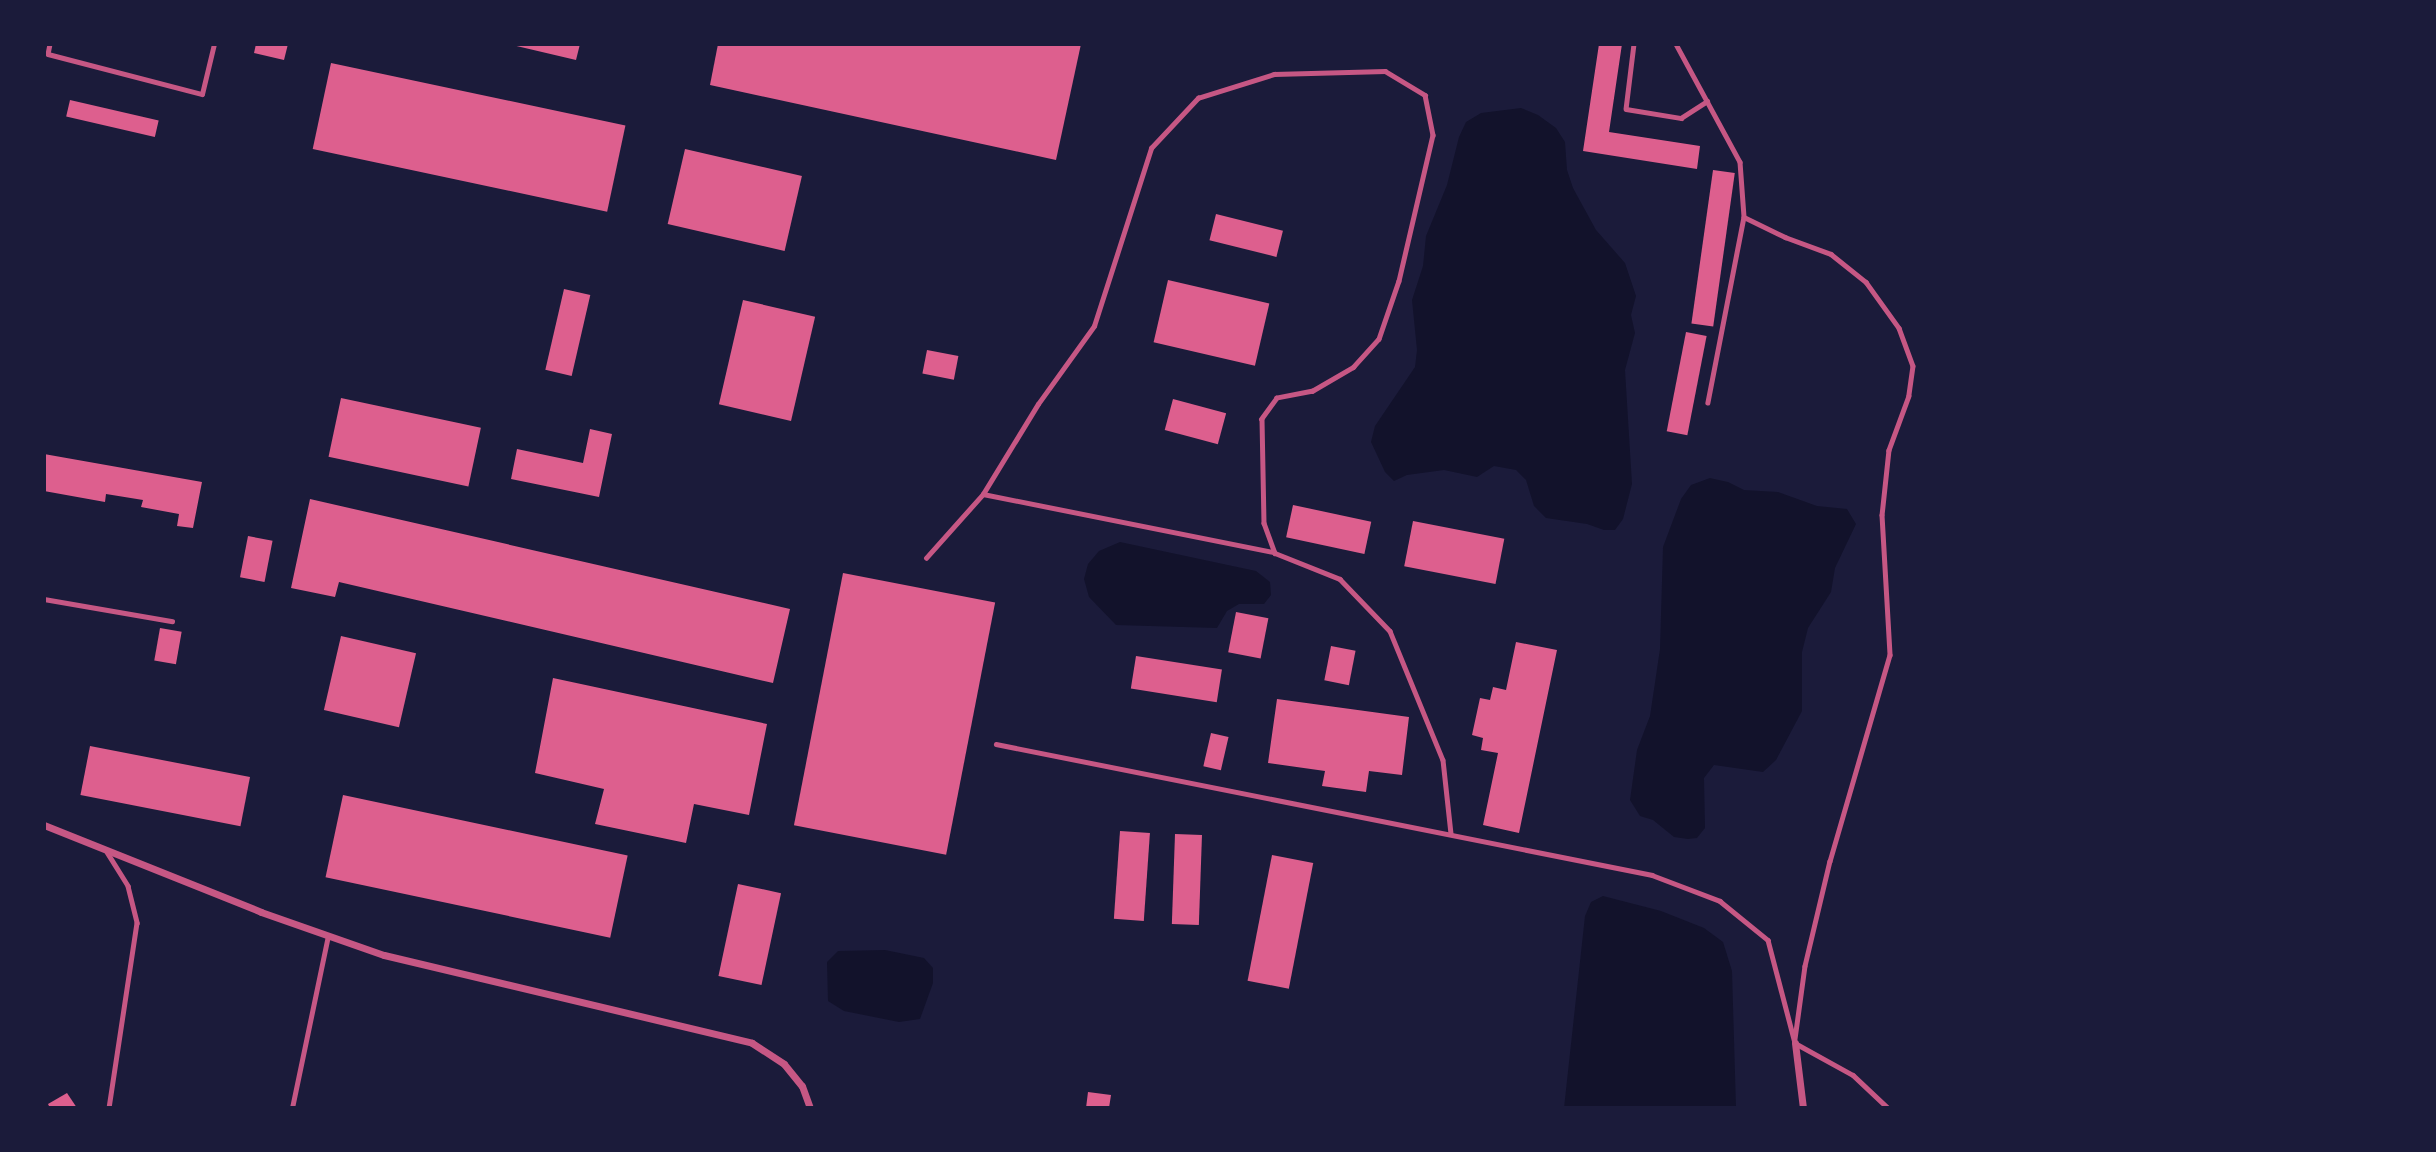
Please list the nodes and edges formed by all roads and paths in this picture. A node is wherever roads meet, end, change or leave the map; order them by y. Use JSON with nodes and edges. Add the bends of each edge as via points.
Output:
{"nodes":[{"id":1,"x":50,"y":44,"type":"edge"},
{"id":2,"x":214,"y":44,"type":"edge"},
{"id":3,"x":1634,"y":44,"type":"edge"},
{"id":4,"x":1676,"y":44,"type":"edge"},
{"id":5,"x":1707,"y":101,"type":"junction"},
{"id":6,"x":1744,"y":216,"type":"junction"},
{"id":7,"x":1707,"y":403,"type":"dead end"},
{"id":8,"x":983,"y":495,"type":"junction"},
{"id":9,"x":1275,"y":553,"type":"junction"},
{"id":10,"x":926,"y":558,"type":"dead end"},
{"id":11,"x":44,"y":599,"type":"edge"},
{"id":12,"x":172,"y":621,"type":"dead end"},
{"id":13,"x":996,"y":744,"type":"dead end"},
{"id":14,"x":44,"y":825,"type":"edge"},
{"id":15,"x":1451,"y":834,"type":"junction"},
{"id":16,"x":105,"y":849,"type":"junction"},
{"id":17,"x":328,"y":935,"type":"junction"},
{"id":18,"x":1795,"y":1043,"type":"junction"},
{"id":19,"x":109,"y":1108,"type":"edge"},
{"id":20,"x":292,"y":1108,"type":"edge"},
{"id":21,"x":810,"y":1108,"type":"edge"},
{"id":22,"x":1803,"y":1108,"type":"edge"},
{"id":23,"x":1888,"y":1108,"type":"edge"}],
"edges":[{"from":1,"to":2,"type":"lane","via":[[48,54],[202,94]]},
{"from":3,"to":5,"type":"lane","via":[[1626,109],[1681,118]]},
{"from":4,"to":5,"type":"lane"},
{"from":5,"to":6,"type":"lane","via":[[1740,162]]},
{"from":6,"to":7,"type":"lane"},
{"from":6,"to":18,"type":"lane","via":[[1831,254],[1866,282],[1899,328],[1913,366],[1909,396],[1889,450],[1882,515],[1890,655],[1830,861],[1805,966]]},
{"from":8,"to":9,"type":"lane"},
{"from":8,"to":9,"type":"lane","via":[[1038,404],[1094,326],[1151,148],[1198,99],[1274,74],[1385,71],[1424,95],[1433,135],[1430,149],[1399,281],[1379,339],[1354,367],[1313,391],[1277,398],[1262,419],[1264,523]]},
{"from":8,"to":10,"type":"lane"},
{"from":9,"to":15,"type":"lane","via":[[1340,579],[1390,631],[1443,760]]},
{"from":11,"to":12,"type":"lane"},
{"from":13,"to":15,"type":"lane"},
{"from":14,"to":16,"type":"street"},
{"from":15,"to":18,"type":"lane","via":[[1652,875],[1720,901],[1768,940]]},
{"from":16,"to":17,"type":"street"},
{"from":16,"to":19,"type":"lane","via":[[128,886],[137,923]]},
{"from":17,"to":20,"type":"lane"},
{"from":17,"to":21,"type":"street","via":[[384,955],[752,1043],[784,1064],[802,1086]]},
{"from":18,"to":22,"type":"street"},
{"from":18,"to":23,"type":"lane","via":[[1853,1075]]}]}
